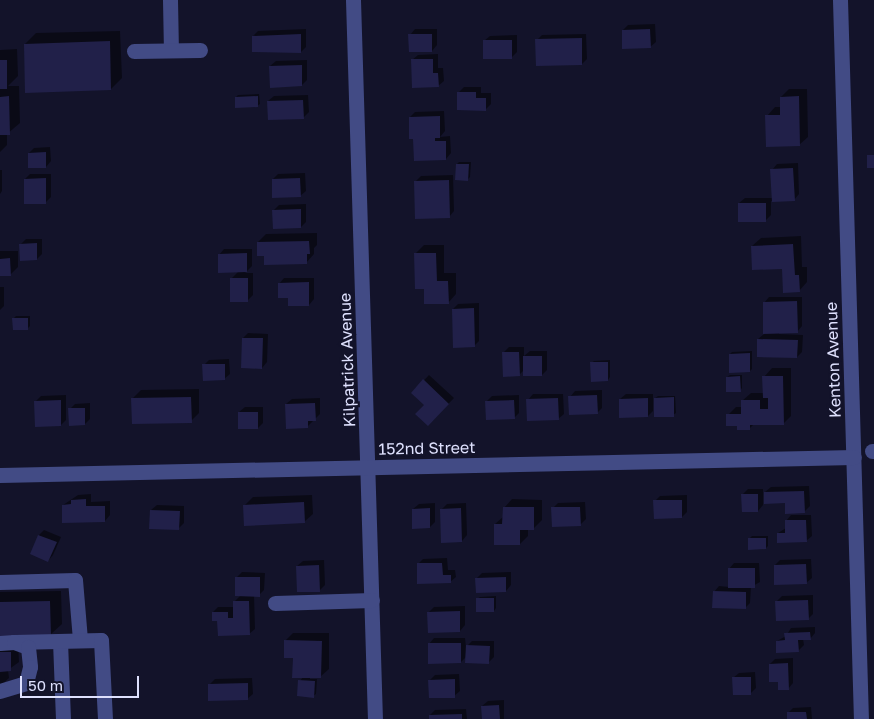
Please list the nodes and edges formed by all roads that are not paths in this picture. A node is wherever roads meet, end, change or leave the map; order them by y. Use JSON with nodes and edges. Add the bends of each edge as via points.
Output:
{"nodes":[{"id":1,"x":170,"y":0,"type":"edge"},
{"id":2,"x":353,"y":0,"type":"edge"},
{"id":3,"x":840,"y":0,"type":"edge"},
{"id":4,"x":171,"y":50,"type":"junction"},
{"id":5,"x":200,"y":50,"type":"dead end"},
{"id":6,"x":134,"y":51,"type":"dead end"},
{"id":7,"x":854,"y":457,"type":"junction"},
{"id":8,"x":368,"y":467,"type":"junction"},
{"id":9,"x":0,"y":475,"type":"edge"},
{"id":10,"x":0,"y":582,"type":"edge"},
{"id":11,"x":372,"y":600,"type":"junction"},
{"id":12,"x":275,"y":603,"type":"dead end"},
{"id":13,"x":80,"y":640,"type":"junction"},
{"id":14,"x":60,"y":641,"type":"junction"},
{"id":15,"x":7,"y":642,"type":"edge"},
{"id":16,"x":0,"y":691,"type":"edge"},
{"id":17,"x":63,"y":719,"type":"edge"},
{"id":18,"x":105,"y":719,"type":"edge"},
{"id":19,"x":375,"y":719,"type":"edge"},
{"id":20,"x":860,"y":719,"type":"edge"}],
"edges":[{"from":1,"to":4,"type":"street"},
{"from":2,"to":8,"type":"street","name":"Kilpatrick Avenue"},
{"from":3,"to":7,"type":"street","name":"Kenton Avenue"},
{"from":4,"to":5,"type":"street"},
{"from":4,"to":6,"type":"street"},
{"from":7,"to":8,"type":"street","name":"152nd Street"},
{"from":7,"to":20,"type":"street","name":"Kenton Avenue"},
{"from":8,"to":9,"type":"street","name":"152nd Street"},
{"from":8,"to":11,"type":"street","name":"Kilpatrick Avenue"},
{"from":10,"to":13,"type":"street","via":[[76,580]]},
{"from":11,"to":12,"type":"street"},
{"from":11,"to":19,"type":"street","name":"Kilpatrick Avenue"},
{"from":13,"to":14,"type":"street"},
{"from":13,"to":18,"type":"street","via":[[100,640]]},
{"from":14,"to":15,"type":"street"},
{"from":14,"to":17,"type":"street"},
{"from":15,"to":16,"type":"street","via":[[28,647],[30,667],[26,683]]}]}
